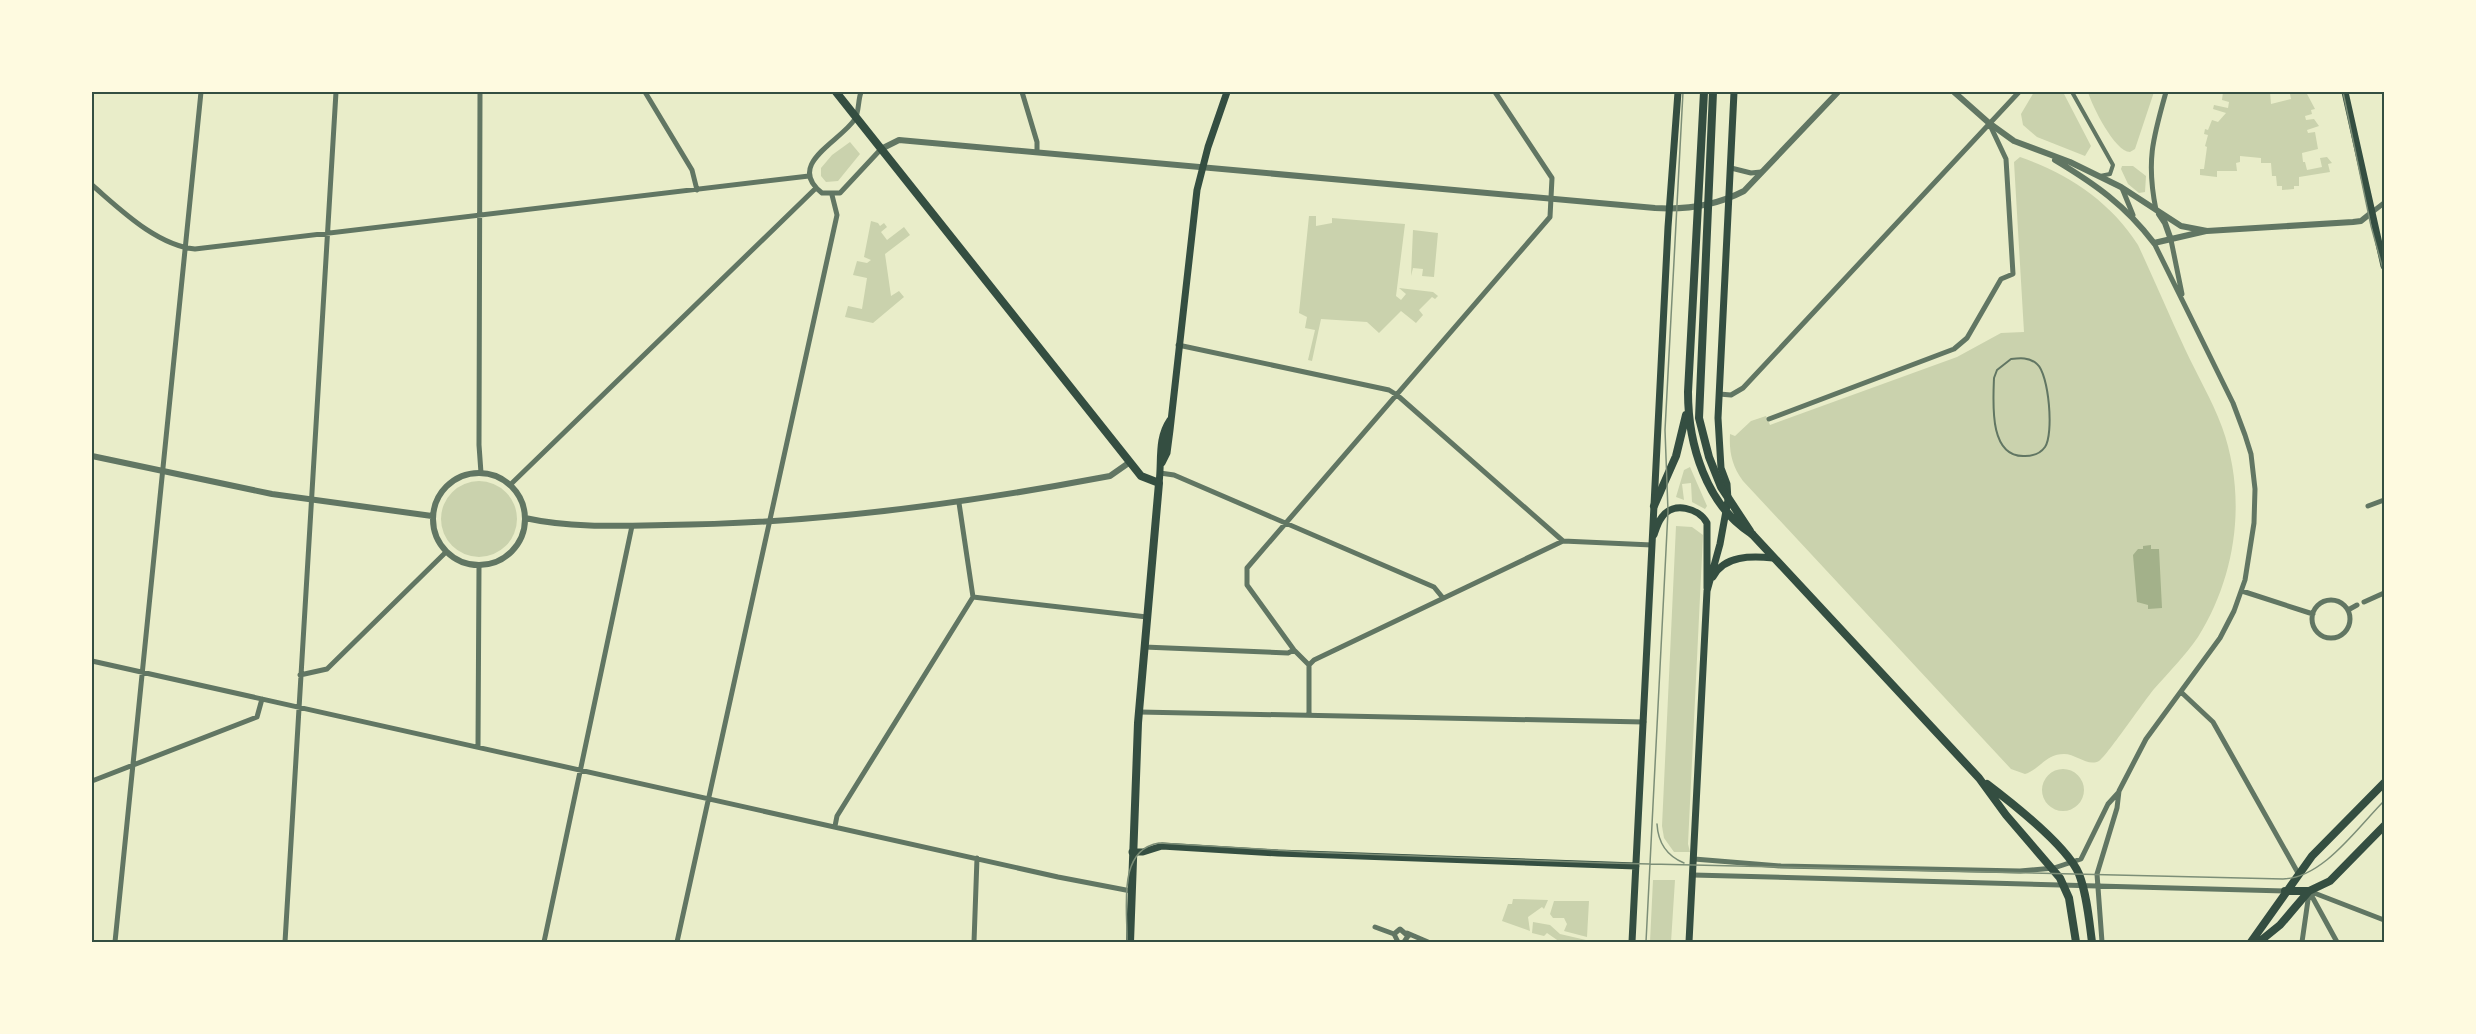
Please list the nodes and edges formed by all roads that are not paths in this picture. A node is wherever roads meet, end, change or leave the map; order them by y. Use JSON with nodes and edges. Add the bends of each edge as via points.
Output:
{"nodes":[{"id":1,"x":201,"y":92,"type":"edge"},
{"id":2,"x":336,"y":92,"type":"edge"},
{"id":3,"x":480,"y":92,"type":"edge"},
{"id":4,"x":645,"y":92,"type":"edge"},
{"id":5,"x":836,"y":92,"type":"edge"},
{"id":6,"x":861,"y":92,"type":"edge"},
{"id":7,"x":1022,"y":92,"type":"edge"},
{"id":8,"x":1227,"y":92,"type":"edge"},
{"id":9,"x":1495,"y":92,"type":"edge"},
{"id":10,"x":1678,"y":92,"type":"edge"},
{"id":11,"x":1704,"y":92,"type":"edge"},
{"id":12,"x":1713,"y":92,"type":"edge"},
{"id":13,"x":1734,"y":92,"type":"edge"},
{"id":14,"x":1838,"y":92,"type":"edge"},
{"id":15,"x":1954,"y":92,"type":"edge"},
{"id":16,"x":2019,"y":92,"type":"edge"},
{"id":17,"x":2072,"y":92,"type":"edge"},
{"id":18,"x":2166,"y":92,"type":"edge"},
{"id":19,"x":2345,"y":92,"type":"edge"},
{"id":20,"x":856,"y":117,"type":"junction"},
{"id":21,"x":1989,"y":123,"type":"junction"},
{"id":22,"x":881,"y":149,"type":"junction"},
{"id":23,"x":1037,"y":151,"type":"junction"},
{"id":24,"x":2043,"y":153,"type":"junction"},
{"id":25,"x":1203,"y":168,"type":"junction"},
{"id":26,"x":1731,"y":168,"type":"junction"},
{"id":27,"x":1761,"y":172,"type":"junction"},
{"id":28,"x":809,"y":176,"type":"junction"},
{"id":29,"x":2098,"y":176,"type":"junction"},
{"id":30,"x":92,"y":185,"type":"edge"},
{"id":31,"x":2121,"y":187,"type":"junction"},
{"id":32,"x":816,"y":188,"type":"junction"},
{"id":33,"x":697,"y":190,"type":"junction"},
{"id":34,"x":832,"y":195,"type":"junction"},
{"id":35,"x":1551,"y":199,"type":"junction"},
{"id":36,"x":1729,"y":199,"type":"junction"},
{"id":37,"x":2385,"y":203,"type":"edge"},
{"id":38,"x":1702,"y":205,"type":"junction"},
{"id":39,"x":1671,"y":208,"type":"junction"},
{"id":40,"x":2156,"y":210,"type":"junction"},
{"id":41,"x":2372,"y":213,"type":"junction"},
{"id":42,"x":2133,"y":215,"type":"junction"},
{"id":43,"x":479,"y":216,"type":"junction"},
{"id":44,"x":2206,"y":231,"type":"junction"},
{"id":45,"x":327,"y":234,"type":"junction"},
{"id":46,"x":2171,"y":240,"type":"junction"},
{"id":47,"x":2154,"y":243,"type":"junction"},
{"id":48,"x":186,"y":248,"type":"junction"},
{"id":49,"x":2385,"y":266,"type":"edge"},
{"id":50,"x":2183,"y":299,"type":"junction"},
{"id":51,"x":1178,"y":345,"type":"junction"},
{"id":52,"x":1994,"y":387,"type":"joint"},
{"id":53,"x":1397,"y":394,"type":"junction"},
{"id":54,"x":1719,"y":394,"type":"junction"},
{"id":55,"x":1688,"y":406,"type":"junction"},
{"id":56,"x":1769,"y":419,"type":"dead end"},
{"id":57,"x":92,"y":456,"type":"edge"},
{"id":58,"x":1130,"y":462,"type":"junction"},
{"id":59,"x":164,"y":472,"type":"junction"},
{"id":60,"x":1160,"y":472,"type":"junction"},
{"id":61,"x":481,"y":473,"type":"junction"},
{"id":62,"x":1159,"y":483,"type":"junction"},
{"id":63,"x":510,"y":485,"type":"junction"},
{"id":64,"x":310,"y":500,"type":"junction"},
{"id":65,"x":1728,"y":500,"type":"junction"},
{"id":66,"x":2385,"y":500,"type":"edge"},
{"id":67,"x":959,"y":503,"type":"junction"},
{"id":68,"x":2368,"y":506,"type":"dead end"},
{"id":69,"x":1654,"y":507,"type":"junction"},
{"id":70,"x":1726,"y":514,"type":"junction"},
{"id":71,"x":432,"y":516,"type":"junction"},
{"id":72,"x":525,"y":518,"type":"junction"},
{"id":73,"x":770,"y":521,"type":"junction"},
{"id":74,"x":1287,"y":522,"type":"junction"},
{"id":75,"x":632,"y":526,"type":"junction"},
{"id":76,"x":1752,"y":534,"type":"junction"},
{"id":77,"x":1563,"y":541,"type":"junction"},
{"id":78,"x":1653,"y":541,"type":"junction"},
{"id":79,"x":446,"y":552,"type":"junction"},
{"id":80,"x":1773,"y":558,"type":"junction"},
{"id":81,"x":479,"y":566,"type":"junction"},
{"id":82,"x":1707,"y":591,"type":"junction"},
{"id":83,"x":2242,"y":591,"type":"junction"},
{"id":84,"x":2385,"y":593,"type":"edge"},
{"id":85,"x":973,"y":597,"type":"junction"},
{"id":86,"x":1443,"y":598,"type":"junction"},
{"id":87,"x":2364,"y":602,"type":"dead end"},
{"id":88,"x":2357,"y":604,"type":"dead end"},
{"id":89,"x":2348,"y":610,"type":"junction"},
{"id":90,"x":2313,"y":614,"type":"junction"},
{"id":91,"x":1147,"y":617,"type":"junction"},
{"id":92,"x":1144,"y":647,"type":"junction"},
{"id":93,"x":1294,"y":650,"type":"junction"},
{"id":94,"x":92,"y":661,"type":"edge"},
{"id":95,"x":1309,"y":665,"type":"junction"},
{"id":96,"x":143,"y":673,"type":"junction"},
{"id":97,"x":300,"y":675,"type":"junction"},
{"id":98,"x":2181,"y":692,"type":"junction"},
{"id":99,"x":262,"y":699,"type":"junction"},
{"id":100,"x":298,"y":707,"type":"junction"},
{"id":101,"x":1139,"y":712,"type":"junction"},
{"id":102,"x":1309,"y":714,"type":"junction"},
{"id":103,"x":1644,"y":722,"type":"junction"},
{"id":104,"x":478,"y":746,"type":"junction"},
{"id":105,"x":135,"y":765,"type":"junction"},
{"id":106,"x":581,"y":769,"type":"junction"},
{"id":107,"x":1979,"y":778,"type":"junction"},
{"id":108,"x":92,"y":781,"type":"edge"},
{"id":109,"x":2385,"y":783,"type":"edge"},
{"id":110,"x":2119,"y":791,"type":"junction"},
{"id":111,"x":709,"y":798,"type":"junction"},
{"id":112,"x":2385,"y":825,"type":"edge"},
{"id":113,"x":835,"y":826,"type":"junction"},
{"id":114,"x":1132,"y":852,"type":"junction"},
{"id":115,"x":977,"y":858,"type":"junction"},
{"id":116,"x":1694,"y":859,"type":"junction"},
{"id":117,"x":2073,"y":864,"type":"junction"},
{"id":118,"x":1636,"y":866,"type":"junction"},
{"id":119,"x":2054,"y":868,"type":"junction"},
{"id":120,"x":2298,"y":873,"type":"junction"},
{"id":121,"x":1693,"y":875,"type":"junction"},
{"id":122,"x":2063,"y":884,"type":"junction"},
{"id":123,"x":2082,"y":885,"type":"junction"},
{"id":124,"x":2097,"y":886,"type":"junction"},
{"id":125,"x":1131,"y":891,"type":"junction"},
{"id":126,"x":2285,"y":891,"type":"junction"},
{"id":127,"x":2309,"y":891,"type":"junction"},
{"id":128,"x":2385,"y":920,"type":"edge"},
{"id":129,"x":1375,"y":927,"type":"dead end"},
{"id":130,"x":1407,"y":933,"type":"junction"},
{"id":131,"x":1394,"y":934,"type":"junction"},
{"id":132,"x":115,"y":942,"type":"edge"},
{"id":133,"x":285,"y":942,"type":"edge"},
{"id":134,"x":544,"y":942,"type":"edge"},
{"id":135,"x":677,"y":942,"type":"edge"},
{"id":136,"x":974,"y":942,"type":"edge"},
{"id":137,"x":1130,"y":942,"type":"edge"},
{"id":138,"x":1398,"y":942,"type":"edge"},
{"id":139,"x":1404,"y":942,"type":"edge"},
{"id":140,"x":1428,"y":942,"type":"edge"},
{"id":141,"x":1632,"y":942,"type":"edge"},
{"id":142,"x":1689,"y":942,"type":"edge"},
{"id":143,"x":2076,"y":942,"type":"edge"},
{"id":144,"x":2092,"y":942,"type":"edge"},
{"id":145,"x":2102,"y":942,"type":"edge"},
{"id":146,"x":2251,"y":942,"type":"edge"},
{"id":147,"x":2259,"y":942,"type":"edge"},
{"id":148,"x":2302,"y":942,"type":"edge"},
{"id":149,"x":2337,"y":942,"type":"edge"}],
"edges":[{"from":1,"to":48,"type":"street"},
{"from":2,"to":45,"type":"street"},
{"from":3,"to":43,"type":"street"},
{"from":4,"to":33,"type":"street","via":[[692,170]]},
{"from":5,"to":20,"type":"main road"},
{"from":6,"to":20,"type":"street"},
{"from":7,"to":23,"type":"street"},
{"from":8,"to":25,"type":"main road"},
{"from":9,"to":35,"type":"street","via":[[1552,178]]},
{"from":10,"to":39,"type":"main road"},
{"from":11,"to":38,"type":"main road"},
{"from":12,"to":38,"type":"main road"},
{"from":13,"to":26,"type":"main road"},
{"from":14,"to":27,"type":"street"},
{"from":15,"to":21,"type":"street"},
{"from":16,"to":21,"type":"street"},
{"from":17,"to":29,"type":"street","via":[[2113,165],[2110,174]]},
{"from":18,"to":40,"type":"street","via":[[2151,147]]},
{"from":19,"to":41,"type":"main road"},
{"from":20,"to":22,"type":"main road"},
{"from":20,"to":28,"type":"street","via":[[812,162]]},
{"from":21,"to":24,"type":"street","via":[[2014,141]]},
{"from":21,"to":54,"type":"street","via":[[1743,388],[1731,395]]},
{"from":21,"to":56,"type":"street","via":[[2006,159],[2013,274],[2001,279],[1967,338],[1954,349]]},
{"from":22,"to":23,"type":"street","via":[[899,140]]},
{"from":22,"to":34,"type":"street","via":[[840,193]]},
{"from":22,"to":58,"type":"main road"},
{"from":23,"to":25,"type":"street"},
{"from":24,"to":29,"type":"street"},
{"from":24,"to":42,"type":"street"},
{"from":25,"to":35,"type":"street"},
{"from":25,"to":51,"type":"main road"},
{"from":26,"to":27,"type":"street"},
{"from":26,"to":36,"type":"main road"},
{"from":27,"to":36,"type":"street","via":[[1744,191]]},
{"from":28,"to":32,"type":"street"},
{"from":28,"to":33,"type":"street"},
{"from":29,"to":31,"type":"street"},
{"from":30,"to":48,"type":"street","via":[[162,238]]},
{"from":31,"to":40,"type":"street"},
{"from":31,"to":42,"type":"street"},
{"from":32,"to":34,"type":"street"},
{"from":32,"to":63,"type":"street"},
{"from":33,"to":43,"type":"street"},
{"from":34,"to":73,"type":"street","via":[[837,215]]},
{"from":35,"to":39,"type":"street"},
{"from":35,"to":53,"type":"street","via":[[1550,217]]},
{"from":36,"to":38,"type":"street"},
{"from":36,"to":54,"type":"main road"},
{"from":37,"to":41,"type":"street"},
{"from":38,"to":39,"type":"street"},
{"from":38,"to":55,"type":"main road"},
{"from":38,"to":65,"type":"main road","via":[[1699,418],[1709,457]]},
{"from":39,"to":69,"type":"main road"},
{"from":40,"to":44,"type":"street","via":[[2181,226]]},
{"from":40,"to":46,"type":"street"},
{"from":41,"to":44,"type":"street","via":[[2353,222]]},
{"from":41,"to":49,"type":"main road"},
{"from":42,"to":47,"type":"street"},
{"from":43,"to":45,"type":"street"},
{"from":43,"to":61,"type":"street"},
{"from":44,"to":46,"type":"street"},
{"from":45,"to":48,"type":"street"},
{"from":45,"to":64,"type":"street"},
{"from":46,"to":47,"type":"street"},
{"from":46,"to":50,"type":"street"},
{"from":47,"to":50,"type":"street"},
{"from":48,"to":59,"type":"street"},
{"from":50,"to":83,"type":"street","via":[[2233,403],[2251,454],[2254,523]]},
{"from":51,"to":53,"type":"street","via":[[1383,387]]},
{"from":51,"to":60,"type":"main road"},
{"from":52,"to":52,"type":"lane","via":[[1997,370],[2011,359],[2028,359],[2042,369],[2049,428],[2047,445],[2041,452],[2016,457],[2000,444]]},
{"from":53,"to":74,"type":"street"},
{"from":53,"to":77,"type":"street"},
{"from":54,"to":65,"type":"main road","via":[[1721,468]]},
{"from":55,"to":69,"type":"main road","via":[[1676,456]]},
{"from":55,"to":70,"type":"main road","via":[[1700,460]]},
{"from":57,"to":59,"type":"street"},
{"from":58,"to":62,"type":"main road","via":[[1141,476]]},
{"from":58,"to":67,"type":"street","via":[[1110,476]]},
{"from":59,"to":64,"type":"street"},
{"from":59,"to":96,"type":"street"},
{"from":60,"to":62,"type":"main road"},
{"from":60,"to":74,"type":"street"},
{"from":61,"to":63,"type":"street"},
{"from":61,"to":71,"type":"street","via":[[465,475],[445,487]]},
{"from":62,"to":91,"type":"main road"},
{"from":63,"to":72,"type":"street","via":[[521,500]]},
{"from":64,"to":71,"type":"street"},
{"from":64,"to":97,"type":"street"},
{"from":65,"to":70,"type":"main road"},
{"from":65,"to":76,"type":"main road"},
{"from":66,"to":68,"type":"street"},
{"from":67,"to":73,"type":"street"},
{"from":67,"to":85,"type":"street"},
{"from":69,"to":78,"type":"main road"},
{"from":70,"to":76,"type":"main road"},
{"from":70,"to":82,"type":"main road"},
{"from":71,"to":79,"type":"street","via":[[436,538]]},
{"from":72,"to":75,"type":"street","via":[[551,523]]},
{"from":72,"to":81,"type":"street","via":[[521,537],[510,554]]},
{"from":73,"to":75,"type":"street"},
{"from":73,"to":111,"type":"street"},
{"from":74,"to":86,"type":"street","via":[[1434,587]]},
{"from":74,"to":93,"type":"street","via":[[1246,568],[1245,580]]},
{"from":75,"to":106,"type":"street"},
{"from":76,"to":80,"type":"main road"},
{"from":77,"to":78,"type":"street"},
{"from":77,"to":86,"type":"street"},
{"from":78,"to":82,"type":"main road","via":[[1661,518],[1672,509],[1683,508],[1704,517]]},
{"from":78,"to":103,"type":"main road"},
{"from":79,"to":81,"type":"street","via":[[458,561]]},
{"from":79,"to":97,"type":"street","via":[[327,669]]},
{"from":80,"to":82,"type":"main road","via":[[1750,555],[1723,565]]},
{"from":80,"to":107,"type":"main road"},
{"from":81,"to":104,"type":"street"},
{"from":82,"to":116,"type":"main road"},
{"from":83,"to":90,"type":"street"},
{"from":83,"to":98,"type":"street","via":[[2220,638]]},
{"from":84,"to":87,"type":"street"},
{"from":85,"to":91,"type":"street"},
{"from":85,"to":113,"type":"street","via":[[837,816]]},
{"from":86,"to":95,"type":"street"},
{"from":88,"to":89,"type":"street"},
{"from":89,"to":90,"type":"street","via":[[2341,603],[2325,602]]},
{"from":89,"to":90,"type":"street","via":[[2348,627],[2334,638],[2317,632],[2312,624]]},
{"from":91,"to":92,"type":"main road"},
{"from":92,"to":93,"type":"street","via":[[1288,653]]},
{"from":92,"to":101,"type":"main road"},
{"from":93,"to":95,"type":"street"},
{"from":94,"to":96,"type":"street"},
{"from":95,"to":102,"type":"street"},
{"from":96,"to":99,"type":"street"},
{"from":96,"to":105,"type":"street"},
{"from":97,"to":100,"type":"street"},
{"from":98,"to":110,"type":"street","via":[[2146,739]]},
{"from":98,"to":120,"type":"street","via":[[2213,722]]},
{"from":99,"to":100,"type":"street"},
{"from":99,"to":105,"type":"street","via":[[257,717]]},
{"from":100,"to":104,"type":"street"},
{"from":100,"to":133,"type":"street"},
{"from":101,"to":102,"type":"street"},
{"from":101,"to":114,"type":"main road"},
{"from":102,"to":103,"type":"street"},
{"from":103,"to":118,"type":"main road"},
{"from":104,"to":106,"type":"street"},
{"from":105,"to":108,"type":"street"},
{"from":105,"to":132,"type":"street"},
{"from":106,"to":111,"type":"street"},
{"from":106,"to":134,"type":"street"},
{"from":107,"to":117,"type":"main road","via":[[2016,807]]},
{"from":107,"to":119,"type":"main road"},
{"from":109,"to":120,"type":"main road"},
{"from":110,"to":117,"type":"street","via":[[2108,804],[2081,859]]},
{"from":110,"to":124,"type":"street","via":[[2101,853]]},
{"from":111,"to":113,"type":"street"},
{"from":111,"to":135,"type":"street"},
{"from":112,"to":127,"type":"main road","via":[[2333,879]]},
{"from":113,"to":115,"type":"street"},
{"from":114,"to":118,"type":"main road","via":[[1162,846]]},
{"from":114,"to":125,"type":"main road"},
{"from":115,"to":125,"type":"street"},
{"from":115,"to":136,"type":"street"},
{"from":116,"to":119,"type":"street","via":[[1841,867],[2020,871]]},
{"from":116,"to":121,"type":"main road"},
{"from":117,"to":119,"type":"street"},
{"from":117,"to":123,"type":"main road"},
{"from":118,"to":141,"type":"main road"},
{"from":119,"to":122,"type":"main road"},
{"from":120,"to":126,"type":"main road"},
{"from":120,"to":127,"type":"main road"},
{"from":121,"to":122,"type":"street"},
{"from":121,"to":142,"type":"main road"},
{"from":122,"to":123,"type":"street"},
{"from":122,"to":143,"type":"main road"},
{"from":123,"to":124,"type":"street"},
{"from":123,"to":144,"type":"main road"},
{"from":124,"to":126,"type":"street"},
{"from":124,"to":145,"type":"street"},
{"from":125,"to":137,"type":"main road"},
{"from":126,"to":127,"type":"main road"},
{"from":126,"to":146,"type":"main road"},
{"from":127,"to":128,"type":"street"},
{"from":127,"to":147,"type":"main road","via":[[2280,925]]},
{"from":127,"to":148,"type":"street"},
{"from":127,"to":149,"type":"street"},
{"from":129,"to":131,"type":"street"},
{"from":130,"to":131,"type":"street","via":[[1400,929]]},
{"from":130,"to":139,"type":"street"},
{"from":130,"to":140,"type":"street"},
{"from":131,"to":138,"type":"street"}]}
